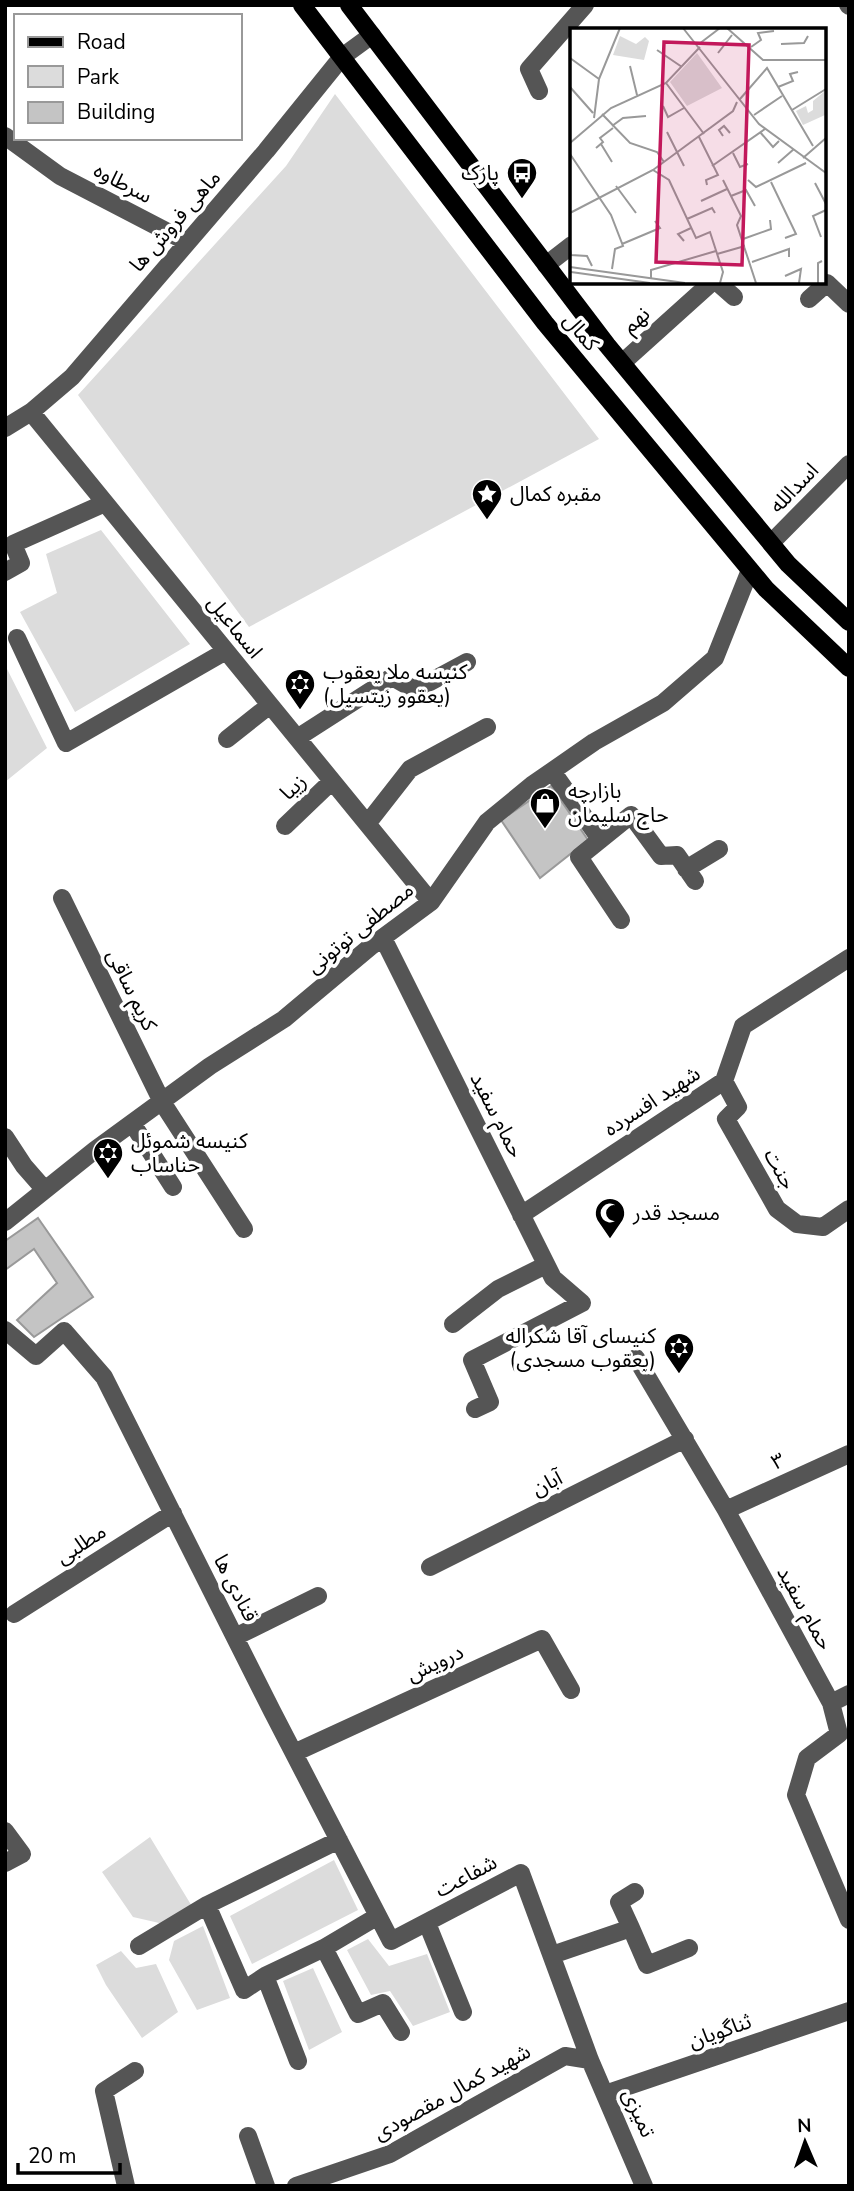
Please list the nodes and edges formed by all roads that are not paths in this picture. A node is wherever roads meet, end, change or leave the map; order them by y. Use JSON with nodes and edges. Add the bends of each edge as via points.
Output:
{"nodes":[{"id":1,"x":302,"y":5,"type":"edge"},
{"id":2,"x":349,"y":5,"type":"edge"},
{"id":3,"x":585,"y":5,"type":"edge"},
{"id":4,"x":372,"y":35,"type":"junction"},
{"id":5,"x":342,"y":57,"type":"junction"},
{"id":6,"x":539,"y":91,"type":"dead end"},
{"id":7,"x":5,"y":136,"type":"edge"},
{"id":8,"x":187,"y":242,"type":"junction"},
{"id":9,"x":570,"y":247,"type":"edge"},
{"id":10,"x":546,"y":265,"type":"junction"},
{"id":11,"x":710,"y":284,"type":"edge"},
{"id":12,"x":719,"y":284,"type":"edge"},
{"id":13,"x":826,"y":284,"type":"edge"},
{"id":14,"x":826,"y":284,"type":"edge"},
{"id":15,"x":734,"y":297,"type":"dead end"},
{"id":16,"x":808,"y":299,"type":"dead end"},
{"id":17,"x":849,"y":304,"type":"edge"},
{"id":18,"x":622,"y":363,"type":"junction"},
{"id":19,"x":31,"y":412,"type":"junction"},
{"id":20,"x":5,"y":428,"type":"edge"},
{"id":21,"x":849,"y":464,"type":"edge"},
{"id":22,"x":105,"y":503,"type":"junction"},
{"id":23,"x":771,"y":544,"type":"junction"},
{"id":24,"x":750,"y":570,"type":"junction"},
{"id":25,"x":5,"y":572,"type":"edge"},
{"id":26,"x":849,"y":622,"type":"edge"},
{"id":27,"x":17,"y":638,"type":"dead end"},
{"id":28,"x":226,"y":651,"type":"junction"},
{"id":29,"x":467,"y":662,"type":"dead end"},
{"id":30,"x":849,"y":668,"type":"edge"},
{"id":31,"x":270,"y":705,"type":"junction"},
{"id":32,"x":487,"y":727,"type":"dead end"},
{"id":33,"x":297,"y":737,"type":"junction"},
{"id":34,"x":227,"y":739,"type":"dead end"},
{"id":35,"x":552,"y":771,"type":"junction"},
{"id":36,"x":332,"y":781,"type":"junction"},
{"id":37,"x":367,"y":824,"type":"junction"},
{"id":38,"x":285,"y":826,"type":"dead end"},
{"id":39,"x":600,"y":839,"type":"junction"},
{"id":40,"x":719,"y":849,"type":"dead end"},
{"id":41,"x":62,"y":898,"type":"dead end"},
{"id":42,"x":431,"y":902,"type":"junction"},
{"id":43,"x":621,"y":920,"type":"dead end"},
{"id":44,"x":383,"y":938,"type":"junction"},
{"id":45,"x":849,"y":957,"type":"edge"},
{"id":46,"x":724,"y":1082,"type":"junction"},
{"id":47,"x":162,"y":1102,"type":"junction"},
{"id":48,"x":132,"y":1123,"type":"junction"},
{"id":49,"x":5,"y":1137,"type":"edge"},
{"id":50,"x":173,"y":1186,"type":"dead end"},
{"id":51,"x":45,"y":1191,"type":"junction"},
{"id":52,"x":849,"y":1209,"type":"edge"},
{"id":53,"x":521,"y":1215,"type":"junction"},
{"id":54,"x":5,"y":1222,"type":"edge"},
{"id":55,"x":244,"y":1229,"type":"dead end"},
{"id":56,"x":546,"y":1265,"type":"junction"},
{"id":57,"x":453,"y":1324,"type":"dead end"},
{"id":58,"x":5,"y":1330,"type":"edge"},
{"id":59,"x":636,"y":1358,"type":"dead end"},
{"id":60,"x":475,"y":1409,"type":"dead end"},
{"id":61,"x":685,"y":1439,"type":"junction"},
{"id":62,"x":849,"y":1454,"type":"edge"},
{"id":63,"x":726,"y":1510,"type":"junction"},
{"id":64,"x":173,"y":1513,"type":"junction"},
{"id":65,"x":430,"y":1567,"type":"dead end"},
{"id":66,"x":318,"y":1596,"type":"dead end"},
{"id":67,"x":14,"y":1614,"type":"dead end"},
{"id":68,"x":235,"y":1637,"type":"junction"},
{"id":69,"x":571,"y":1690,"type":"dead end"},
{"id":70,"x":849,"y":1694,"type":"edge"},
{"id":71,"x":831,"y":1703,"type":"junction"},
{"id":72,"x":294,"y":1753,"type":"junction"},
{"id":73,"x":5,"y":1831,"type":"edge"},
{"id":74,"x":340,"y":1840,"type":"junction"},
{"id":75,"x":5,"y":1863,"type":"edge"},
{"id":76,"x":635,"y":1892,"type":"dead end"},
{"id":77,"x":207,"y":1905,"type":"junction"},
{"id":78,"x":378,"y":1916,"type":"junction"},
{"id":79,"x":849,"y":1920,"type":"edge"},
{"id":80,"x":427,"y":1923,"type":"junction"},
{"id":81,"x":631,"y":1928,"type":"junction"},
{"id":82,"x":391,"y":1941,"type":"joint"},
{"id":83,"x":139,"y":1946,"type":"dead end"},
{"id":84,"x":324,"y":1948,"type":"junction"},
{"id":85,"x":689,"y":1948,"type":"dead end"},
{"id":86,"x":552,"y":1955,"type":"junction"},
{"id":87,"x":265,"y":1976,"type":"junction"},
{"id":88,"x":849,"y":2011,"type":"edge"},
{"id":89,"x":463,"y":2012,"type":"dead end"},
{"id":90,"x":401,"y":2032,"type":"dead end"},
{"id":91,"x":590,"y":2060,"type":"junction"},
{"id":92,"x":298,"y":2061,"type":"dead end"},
{"id":93,"x":135,"y":2071,"type":"dead end"},
{"id":94,"x":606,"y":2094,"type":"junction"},
{"id":95,"x":248,"y":2136,"type":"dead end"},
{"id":96,"x":126,"y":2186,"type":"edge"},
{"id":97,"x":266,"y":2186,"type":"edge"},
{"id":98,"x":296,"y":2186,"type":"edge"},
{"id":99,"x":644,"y":2186,"type":"edge"}],
"edges":[{"from":1,"to":5,"type":"main road","name":"کمال"},
{"from":2,"to":4,"type":"main road","name":"کمال"},
{"from":3,"to":6,"type":"street","via":[[529,69]]},
{"from":4,"to":5,"type":"street","name":"ماهی فروش ها"},
{"from":4,"to":10,"type":"main road","name":"کمال"},
{"from":5,"to":8,"type":"street","name":"ماهی فروش ها"},
{"from":5,"to":24,"type":"main road","name":"کمال","via":[[545,323]]},
{"from":7,"to":8,"type":"street","name":"سرطاوه","via":[[61,176]]},
{"from":8,"to":19,"type":"street","name":"ماهی فروش ها","via":[[72,377]]},
{"from":9,"to":10,"type":"street"},
{"from":10,"to":18,"type":"main road","name":"کمال"},
{"from":11,"to":18,"type":"street","name":"نهم"},
{"from":12,"to":15,"type":"street"},
{"from":13,"to":17,"type":"street"},
{"from":14,"to":16,"type":"street"},
{"from":18,"to":23,"type":"main road","name":"کمال"},
{"from":19,"to":20,"type":"street","name":"ماهی فروش ها"},
{"from":19,"to":22,"type":"street","name":"اسماعیل"},
{"from":21,"to":23,"type":"street","name":"اسدالله"},
{"from":22,"to":25,"type":"street","via":[[13,544],[21,563]]},
{"from":22,"to":28,"type":"street","name":"اسماعیل"},
{"from":23,"to":26,"type":"main road","name":"کمال"},
{"from":24,"to":30,"type":"main road","name":"کمال"},
{"from":24,"to":35,"type":"street","name":"مصطفی توتونی","via":[[715,659],[663,703]]},
{"from":27,"to":28,"type":"street","via":[[66,743]]},
{"from":28,"to":31,"type":"street","name":"اسماعیل"},
{"from":29,"to":33,"type":"street","via":[[415,690],[393,677]]},
{"from":31,"to":33,"type":"street","name":"اسماعیل"},
{"from":31,"to":34,"type":"street"},
{"from":32,"to":37,"type":"street","via":[[410,769]]},
{"from":33,"to":36,"type":"street","name":"اسماعیل"},
{"from":35,"to":39,"type":"street"},
{"from":35,"to":42,"type":"street","name":"مصطفی توتونی","via":[[487,822]]},
{"from":36,"to":37,"type":"street","name":"اسماعیل"},
{"from":36,"to":38,"type":"street","name":"زیبا"},
{"from":37,"to":42,"type":"street","name":"اسماعیل"},
{"from":39,"to":40,"type":"street","via":[[631,815],[661,856],[677,855],[691,875]]},
{"from":39,"to":43,"type":"street","via":[[579,856]]},
{"from":41,"to":47,"type":"street","name":"کریم ساقی"},
{"from":42,"to":44,"type":"street","name":"مصطفی توتونی"},
{"from":44,"to":47,"type":"street","name":"مصطفی توتونی","via":[[284,1019]]},
{"from":44,"to":53,"type":"street","name":"حمام سفید"},
{"from":45,"to":46,"type":"street","name":"شهید افسرده","via":[[743,1026]]},
{"from":46,"to":52,"type":"street","name":"جنت","via":[[738,1107],[726,1119],[777,1209],[797,1224],[823,1227]]},
{"from":46,"to":53,"type":"street","name":"شهید افسرده"},
{"from":47,"to":48,"type":"street","name":"مصطفی توتونی"},
{"from":47,"to":55,"type":"street","name":"کریم ساقی"},
{"from":48,"to":50,"type":"street"},
{"from":48,"to":51,"type":"street","name":"مصطفی توتونی"},
{"from":49,"to":51,"type":"street"},
{"from":51,"to":54,"type":"street","name":"مصطفی توتونی"},
{"from":53,"to":56,"type":"street","name":"حمام سفید"},
{"from":56,"to":57,"type":"street","via":[[498,1289]]},
{"from":56,"to":60,"type":"street","name":"حمام سفید","via":[[553,1278],[582,1303],[472,1360],[489,1402]]},
{"from":58,"to":64,"type":"street","name":"قنادی ها","via":[[36,1356],[64,1331],[104,1377]]},
{"from":59,"to":61,"type":"street","name":"حمام سفید"},
{"from":61,"to":63,"type":"street","name":"حمام سفید"},
{"from":61,"to":65,"type":"street","name":"آبان"},
{"from":62,"to":63,"type":"street","name":"۳"},
{"from":63,"to":71,"type":"street","name":"حمام سفید"},
{"from":64,"to":67,"type":"street","name":"مطلبی"},
{"from":64,"to":68,"type":"street","name":"قنادی ها"},
{"from":66,"to":68,"type":"street"},
{"from":68,"to":72,"type":"street","name":"قنادی ها"},
{"from":69,"to":72,"type":"street","name":"درویش","via":[[542,1639]]},
{"from":70,"to":71,"type":"street"},
{"from":71,"to":79,"type":"street","name":"حمام سفید","via":[[839,1734],[807,1758],[796,1795]]},
{"from":72,"to":74,"type":"street","name":"قنادی ها"},
{"from":73,"to":75,"type":"street","via":[[22,1854]]},
{"from":74,"to":77,"type":"street"},
{"from":74,"to":78,"type":"street","name":"قنادی ها"},
{"from":76,"to":81,"type":"street","via":[[619,1902]]},
{"from":77,"to":83,"type":"street"},
{"from":77,"to":87,"type":"street","via":[[244,1990]]},
{"from":78,"to":82,"type":"street","name":"قنادی ها"},
{"from":78,"to":84,"type":"street"},
{"from":80,"to":82,"type":"street","name":"شفاعت"},
{"from":80,"to":86,"type":"street","name":"شفاعت","via":[[521,1873]]},
{"from":80,"to":89,"type":"street"},
{"from":81,"to":85,"type":"street","via":[[647,1965]]},
{"from":81,"to":86,"type":"street"},
{"from":84,"to":87,"type":"street"},
{"from":84,"to":90,"type":"street","via":[[358,2014],[383,2003]]},
{"from":86,"to":91,"type":"street","name":"شفاعت"},
{"from":87,"to":92,"type":"street"},
{"from":88,"to":94,"type":"street","name":"ثناگویان"},
{"from":91,"to":94,"type":"street","name":"تمیزی"},
{"from":91,"to":98,"type":"street","name":"شهید کمال مقصودی","via":[[565,2056],[390,2154]]},
{"from":93,"to":96,"type":"street","via":[[104,2091]]},
{"from":94,"to":99,"type":"street","name":"تمیزی"},
{"from":95,"to":97,"type":"street"}]}
